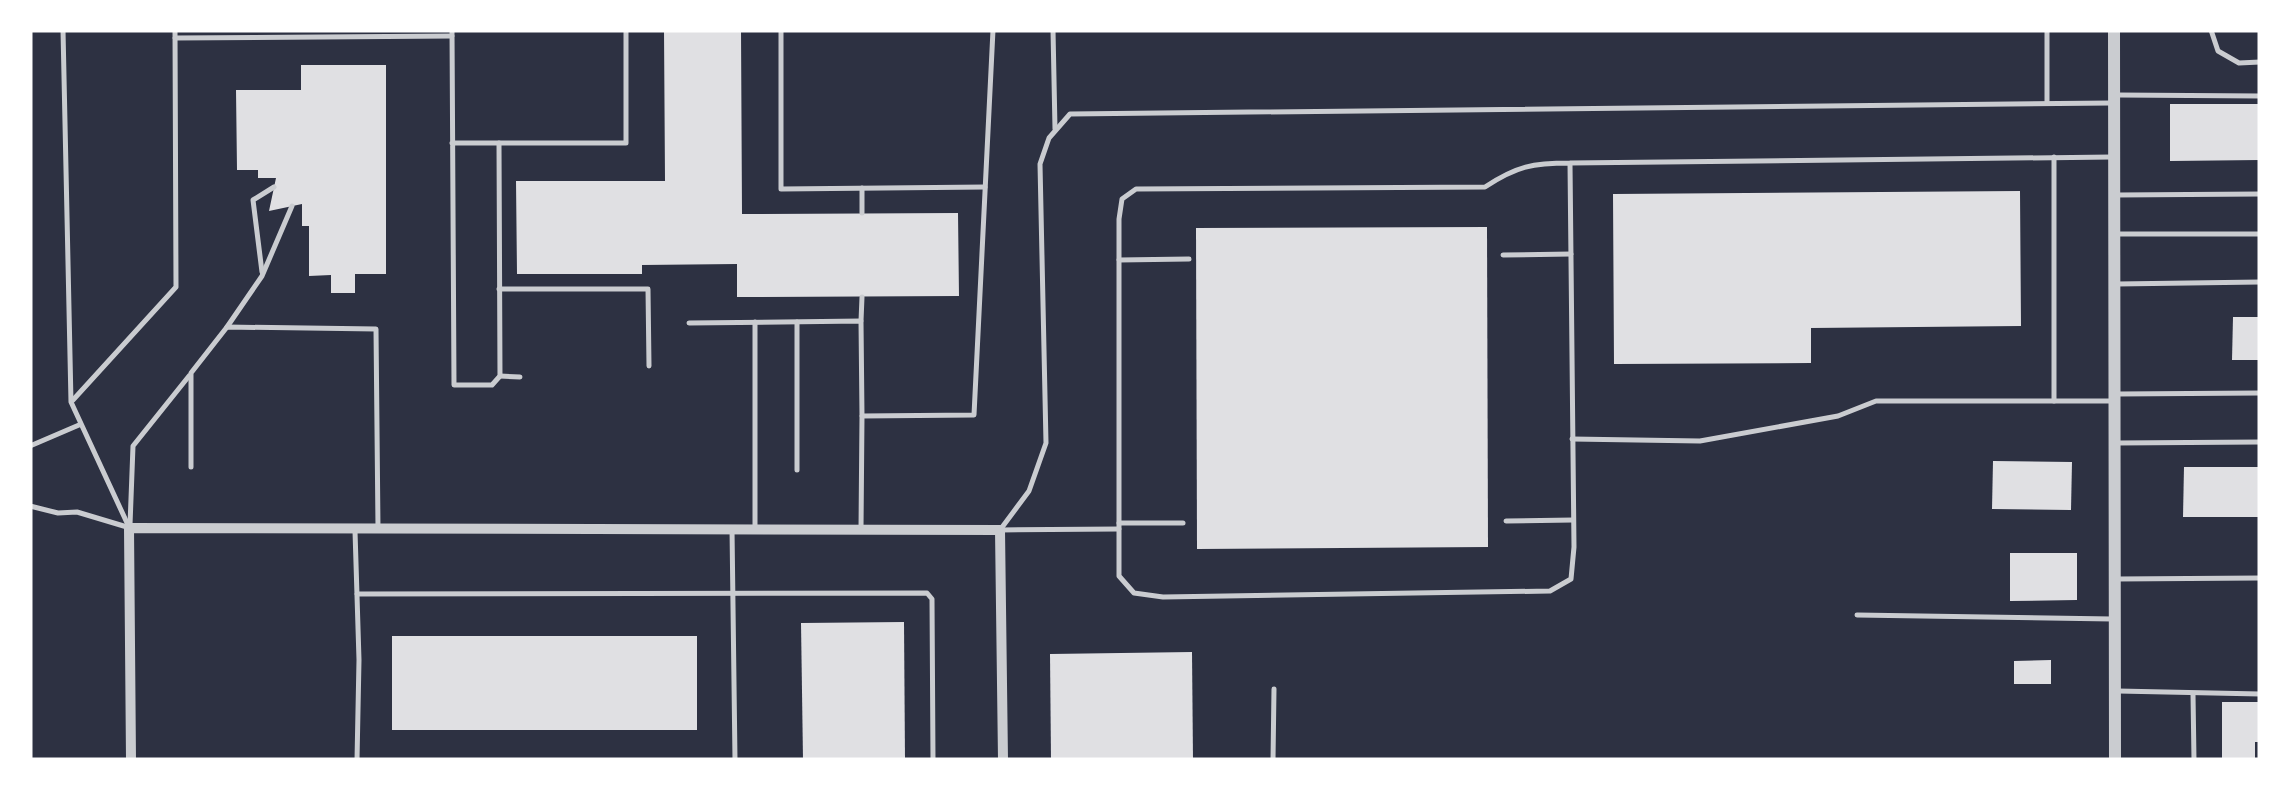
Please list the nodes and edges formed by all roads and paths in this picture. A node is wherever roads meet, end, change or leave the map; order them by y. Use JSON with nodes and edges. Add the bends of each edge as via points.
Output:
{"nodes":[{"id":1,"x":62,"y":30,"type":"edge"},
{"id":2,"x":626,"y":30,"type":"edge"},
{"id":3,"x":781,"y":30,"type":"edge"},
{"id":4,"x":993,"y":30,"type":"edge"},
{"id":5,"x":1053,"y":30,"type":"edge"},
{"id":6,"x":2047,"y":30,"type":"edge"},
{"id":7,"x":2114,"y":30,"type":"edge"},
{"id":8,"x":2210,"y":30,"type":"edge"},
{"id":9,"x":452,"y":33,"type":"edge"},
{"id":10,"x":175,"y":34,"type":"edge"},
{"id":11,"x":2260,"y":62,"type":"edge"},
{"id":12,"x":2260,"y":96,"type":"edge"},
{"id":13,"x":2114,"y":98,"type":"junction"},
{"id":14,"x":2047,"y":104,"type":"junction"},
{"id":15,"x":1055,"y":132,"type":"junction"},
{"id":16,"x":452,"y":143,"type":"junction"},
{"id":17,"x":499,"y":143,"type":"junction"},
{"id":18,"x":2114,"y":156,"type":"junction"},
{"id":19,"x":2054,"y":157,"type":"junction"},
{"id":20,"x":1570,"y":162,"type":"junction"},
{"id":21,"x":274,"y":187,"type":"dead end"},
{"id":22,"x":862,"y":188,"type":"junction"},
{"id":23,"x":985,"y":188,"type":"junction"},
{"id":24,"x":2114,"y":194,"type":"junction"},
{"id":25,"x":2260,"y":194,"type":"edge"},
{"id":26,"x":292,"y":206,"type":"dead end"},
{"id":27,"x":862,"y":214,"type":"dead end"},
{"id":28,"x":2114,"y":234,"type":"junction"},
{"id":29,"x":2260,"y":234,"type":"edge"},
{"id":30,"x":1502,"y":254,"type":"dead end"},
{"id":31,"x":1571,"y":254,"type":"junction"},
{"id":32,"x":1189,"y":259,"type":"dead end"},
{"id":33,"x":1119,"y":260,"type":"junction"},
{"id":34,"x":262,"y":276,"type":"junction"},
{"id":35,"x":2260,"y":282,"type":"edge"},
{"id":36,"x":2114,"y":284,"type":"junction"},
{"id":37,"x":499,"y":290,"type":"junction"},
{"id":38,"x":862,"y":297,"type":"dead end"},
{"id":39,"x":754,"y":322,"type":"junction"},
{"id":40,"x":797,"y":322,"type":"junction"},
{"id":41,"x":861,"y":322,"type":"junction"},
{"id":42,"x":689,"y":323,"type":"dead end"},
{"id":43,"x":227,"y":327,"type":"junction"},
{"id":44,"x":649,"y":366,"type":"dead end"},
{"id":45,"x":191,"y":374,"type":"junction"},
{"id":46,"x":500,"y":376,"type":"junction"},
{"id":47,"x":520,"y":377,"type":"dead end"},
{"id":48,"x":2260,"y":393,"type":"edge"},
{"id":49,"x":2114,"y":398,"type":"junction"},
{"id":50,"x":2054,"y":401,"type":"junction"},
{"id":51,"x":71,"y":402,"type":"junction"},
{"id":52,"x":862,"y":416,"type":"junction"},
{"id":53,"x":79,"y":425,"type":"junction"},
{"id":54,"x":1572,"y":439,"type":"junction"},
{"id":55,"x":2114,"y":442,"type":"junction"},
{"id":56,"x":2260,"y":442,"type":"edge"},
{"id":57,"x":30,"y":446,"type":"edge"},
{"id":58,"x":192,"y":466,"type":"dead end"},
{"id":59,"x":797,"y":470,"type":"dead end"},
{"id":60,"x":30,"y":506,"type":"edge"},
{"id":61,"x":1574,"y":520,"type":"junction"},
{"id":62,"x":1506,"y":521,"type":"dead end"},
{"id":63,"x":1183,"y":523,"type":"dead end"},
{"id":64,"x":1119,"y":526,"type":"junction"},
{"id":65,"x":130,"y":528,"type":"junction"},
{"id":66,"x":355,"y":528,"type":"junction"},
{"id":67,"x":378,"y":528,"type":"junction"},
{"id":68,"x":732,"y":529,"type":"junction"},
{"id":69,"x":755,"y":529,"type":"junction"},
{"id":70,"x":862,"y":530,"type":"junction"},
{"id":71,"x":1000,"y":530,"type":"junction"},
{"id":72,"x":2260,"y":578,"type":"edge"},
{"id":73,"x":2114,"y":579,"type":"junction"},
{"id":74,"x":357,"y":594,"type":"junction"},
{"id":75,"x":732,"y":594,"type":"junction"},
{"id":76,"x":1857,"y":615,"type":"dead end"},
{"id":77,"x":2114,"y":619,"type":"junction"},
{"id":78,"x":1274,"y":689,"type":"dead end"},
{"id":79,"x":2114,"y":691,"type":"junction"},
{"id":80,"x":2193,"y":694,"type":"junction"},
{"id":81,"x":2260,"y":694,"type":"edge"},
{"id":82,"x":130,"y":760,"type":"edge"},
{"id":83,"x":357,"y":760,"type":"edge"},
{"id":84,"x":735,"y":760,"type":"edge"},
{"id":85,"x":934,"y":760,"type":"edge"},
{"id":86,"x":1002,"y":760,"type":"edge"},
{"id":87,"x":1273,"y":760,"type":"edge"},
{"id":88,"x":2115,"y":760,"type":"edge"},
{"id":89,"x":2194,"y":760,"type":"edge"}],
"edges":[{"from":1,"to":51,"type":"lane"},
{"from":2,"to":17,"type":"lane","via":[[626,143]]},
{"from":3,"to":22,"type":"lane","via":[[781,188]]},
{"from":4,"to":23,"type":"lane"},
{"from":5,"to":15,"type":"lane"},
{"from":6,"to":14,"type":"lane"},
{"from":7,"to":13,"type":"street"},
{"from":8,"to":11,"type":"lane","via":[[2218,51],[2239,63]]},
{"from":9,"to":10,"type":"lane"},
{"from":9,"to":16,"type":"lane"},
{"from":10,"to":51,"type":"lane","via":[[176,286]]},
{"from":12,"to":13,"type":"lane"},
{"from":13,"to":14,"type":"lane"},
{"from":13,"to":18,"type":"street"},
{"from":14,"to":15,"type":"lane","via":[[1070,114]]},
{"from":15,"to":71,"type":"lane","via":[[1040,164],[1046,442],[1029,491]]},
{"from":16,"to":17,"type":"lane"},
{"from":16,"to":46,"type":"lane","via":[[454,385],[492,385]]},
{"from":17,"to":37,"type":"lane"},
{"from":18,"to":19,"type":"lane"},
{"from":18,"to":24,"type":"street"},
{"from":19,"to":20,"type":"lane"},
{"from":19,"to":50,"type":"lane"},
{"from":20,"to":31,"type":"lane"},
{"from":20,"to":33,"type":"lane","via":[[1530,163],[1485,187],[1136,188],[1122,199]]},
{"from":21,"to":34,"type":"lane","via":[[253,200]]},
{"from":22,"to":23,"type":"lane"},
{"from":22,"to":27,"type":"lane"},
{"from":23,"to":52,"type":"lane","via":[[974,416]]},
{"from":24,"to":25,"type":"lane"},
{"from":24,"to":28,"type":"street"},
{"from":26,"to":34,"type":"lane"},
{"from":28,"to":29,"type":"lane"},
{"from":28,"to":36,"type":"street"},
{"from":30,"to":31,"type":"lane"},
{"from":31,"to":54,"type":"lane"},
{"from":32,"to":33,"type":"lane"},
{"from":33,"to":64,"type":"lane"},
{"from":34,"to":43,"type":"lane"},
{"from":35,"to":36,"type":"lane"},
{"from":36,"to":49,"type":"street"},
{"from":37,"to":44,"type":"lane","via":[[648,289]]},
{"from":37,"to":46,"type":"lane"},
{"from":38,"to":41,"type":"lane"},
{"from":39,"to":40,"type":"lane"},
{"from":39,"to":42,"type":"lane"},
{"from":39,"to":69,"type":"lane"},
{"from":40,"to":41,"type":"lane"},
{"from":40,"to":59,"type":"lane"},
{"from":41,"to":52,"type":"lane"},
{"from":43,"to":45,"type":"lane"},
{"from":43,"to":67,"type":"lane","via":[[376,328]]},
{"from":45,"to":58,"type":"lane"},
{"from":45,"to":65,"type":"lane","via":[[132,446]]},
{"from":46,"to":47,"type":"lane"},
{"from":48,"to":49,"type":"lane"},
{"from":49,"to":50,"type":"lane"},
{"from":49,"to":55,"type":"street"},
{"from":50,"to":54,"type":"lane","via":[[1876,401],[1838,416],[1700,440]]},
{"from":51,"to":53,"type":"lane"},
{"from":52,"to":70,"type":"lane"},
{"from":53,"to":57,"type":"lane"},
{"from":53,"to":65,"type":"lane"},
{"from":54,"to":61,"type":"lane"},
{"from":55,"to":56,"type":"lane"},
{"from":55,"to":73,"type":"street"},
{"from":60,"to":65,"type":"lane"},
{"from":61,"to":62,"type":"lane"},
{"from":61,"to":64,"type":"lane","via":[[1571,579],[1550,591],[1163,597],[1134,593],[1120,576]]},
{"from":63,"to":64,"type":"lane"},
{"from":64,"to":71,"type":"lane"},
{"from":65,"to":66,"type":"street"},
{"from":65,"to":82,"type":"street"},
{"from":66,"to":67,"type":"street"},
{"from":66,"to":74,"type":"lane"},
{"from":67,"to":68,"type":"street"},
{"from":68,"to":69,"type":"street"},
{"from":68,"to":75,"type":"lane"},
{"from":69,"to":70,"type":"street"},
{"from":70,"to":71,"type":"street"},
{"from":71,"to":86,"type":"street"},
{"from":72,"to":73,"type":"lane"},
{"from":73,"to":77,"type":"street"},
{"from":74,"to":75,"type":"lane"},
{"from":74,"to":83,"type":"lane"},
{"from":75,"to":84,"type":"lane"},
{"from":75,"to":85,"type":"lane","via":[[927,593]]},
{"from":76,"to":77,"type":"lane"},
{"from":77,"to":79,"type":"street"},
{"from":78,"to":87,"type":"lane"},
{"from":79,"to":80,"type":"lane"},
{"from":79,"to":88,"type":"street"},
{"from":80,"to":81,"type":"lane"},
{"from":80,"to":89,"type":"lane"}]}
